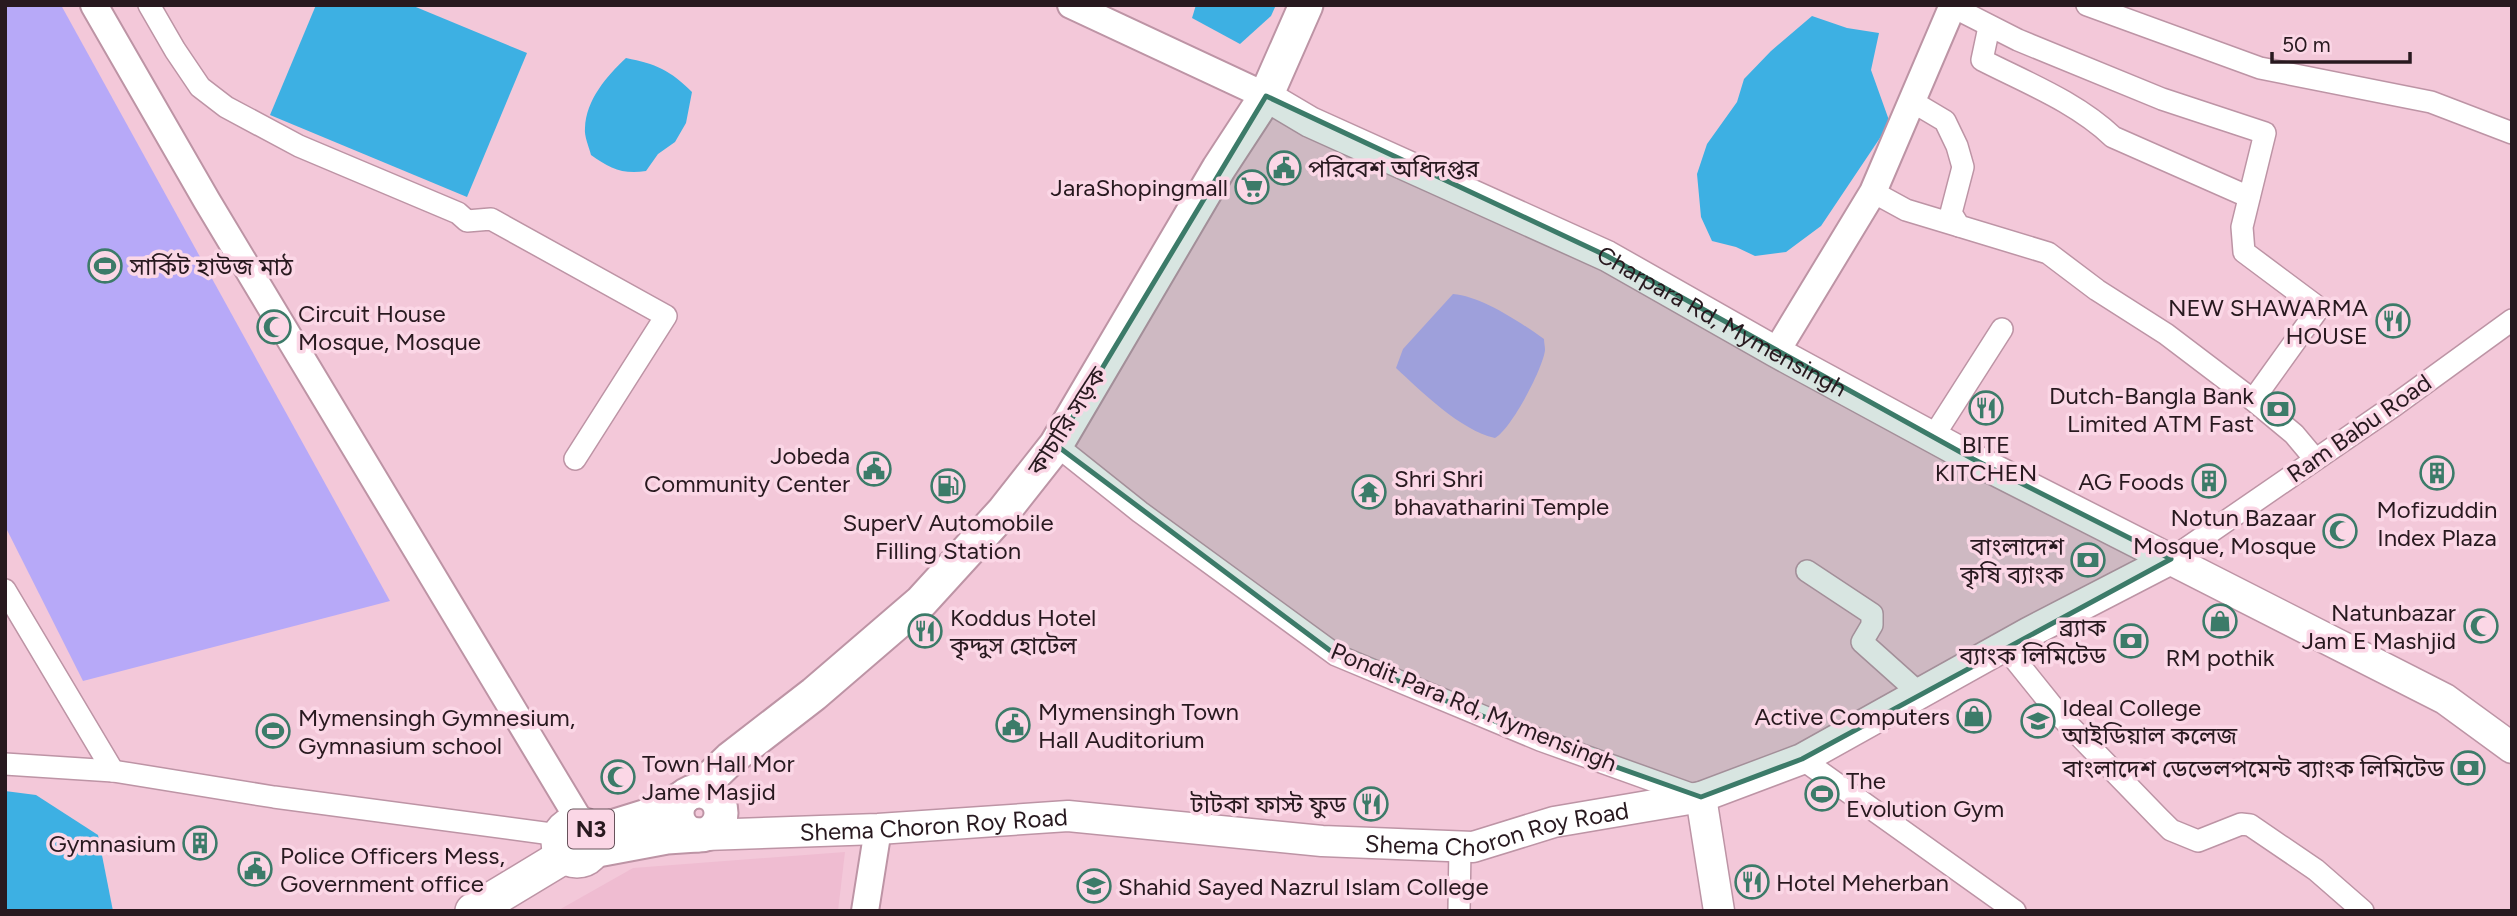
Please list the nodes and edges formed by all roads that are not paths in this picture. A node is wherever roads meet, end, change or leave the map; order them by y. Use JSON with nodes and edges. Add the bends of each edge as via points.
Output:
{"nodes":[{"id":1,"x":94,"y":5,"type":"edge"},
{"id":2,"x":149,"y":5,"type":"edge"},
{"id":3,"x":1071,"y":5,"type":"edge"},
{"id":4,"x":1306,"y":5,"type":"edge"},
{"id":5,"x":2087,"y":5,"type":"edge"},
{"id":6,"x":1953,"y":6,"type":"edge"},
{"id":7,"x":1989,"y":27,"type":"junction"},
{"id":8,"x":1266,"y":96,"type":"junction"},
{"id":9,"x":1913,"y":102,"type":"junction"},
{"id":10,"x":2512,"y":133,"type":"edge"},
{"id":11,"x":1873,"y":192,"type":"junction"},
{"id":12,"x":2249,"y":197,"type":"junction"},
{"id":13,"x":1959,"y":226,"type":"junction"},
{"id":14,"x":2512,"y":320,"type":"edge"},
{"id":15,"x":2002,"y":329,"type":"dead end"},
{"id":16,"x":1776,"y":352,"type":"junction"},
{"id":17,"x":2253,"y":400,"type":"junction"},
{"id":18,"x":1933,"y":437,"type":"junction"},
{"id":19,"x":1056,"y":445,"type":"junction"},
{"id":20,"x":575,"y":459,"type":"dead end"},
{"id":21,"x":2315,"y":459,"type":"junction"},
{"id":22,"x":2171,"y":559,"type":"junction"},
{"id":23,"x":1807,"y":571,"type":"dead end"},
{"id":24,"x":5,"y":590,"type":"edge"},
{"id":25,"x":2004,"y":646,"type":"junction"},
{"id":26,"x":1919,"y":694,"type":"junction"},
{"id":27,"x":2512,"y":748,"type":"edge"},
{"id":28,"x":1802,"y":759,"type":"junction"},
{"id":29,"x":5,"y":764,"type":"edge"},
{"id":30,"x":113,"y":771,"type":"junction"},
{"id":31,"x":1701,"y":797,"type":"junction"},
{"id":32,"x":703,"y":812,"type":"junction"},
{"id":33,"x":878,"y":828,"type":"junction"},
{"id":34,"x":578,"y":839,"type":"junction"},
{"id":35,"x":1460,"y":846,"type":"junction"},
{"id":36,"x":472,"y":911,"type":"edge"},
{"id":37,"x":864,"y":911,"type":"edge"},
{"id":38,"x":1459,"y":911,"type":"edge"},
{"id":39,"x":1719,"y":911,"type":"edge"},
{"id":40,"x":2015,"y":911,"type":"edge"},
{"id":41,"x":2363,"y":911,"type":"edge"}],
"edges":[{"from":1,"to":34,"type":"street"},
{"from":2,"to":20,"type":"street","via":[[200,87],[226,107],[299,146],[458,213],[467,221],[491,219],[666,316]]},
{"from":3,"to":8,"type":"street"},
{"from":4,"to":8,"type":"main road","name":"কাচারি সড়ক"},
{"from":5,"to":10,"type":"street","via":[[2260,68],[2431,102]]},
{"from":6,"to":7,"type":"street"},
{"from":6,"to":9,"type":"street"},
{"from":7,"to":12,"type":"street","via":[[1982,60],[2065,102],[2113,137]]},
{"from":7,"to":12,"type":"street","via":[[2162,99],[2265,133]]},
{"from":8,"to":16,"type":"main road","name":"Charpara Rd, Mymensingh","via":[[1310,122],[1607,256]]},
{"from":8,"to":19,"type":"main road","name":"কাচারি সড়ক"},
{"from":9,"to":11,"type":"street"},
{"from":9,"to":13,"type":"street","via":[[1945,121],[1957,146],[1963,167],[1951,212]]},
{"from":11,"to":13,"type":"street","via":[[1906,210]]},
{"from":11,"to":16,"type":"street"},
{"from":12,"to":17,"type":"street","via":[[2242,227],[2244,253],[2319,308]]},
{"from":13,"to":17,"type":"street","via":[[2048,253]]},
{"from":14,"to":21,"type":"street","name":"Ram Babu Road"},
{"from":15,"to":18,"type":"street"},
{"from":16,"to":18,"type":"main road","name":"Charpara Rd, Mymensingh"},
{"from":17,"to":21,"type":"street"},
{"from":18,"to":22,"type":"main road","name":"Charpara Rd, Mymensingh"},
{"from":19,"to":31,"type":"street","name":"Pondit Para Rd, Mymensingh","via":[[1336,655],[1540,740]]},
{"from":19,"to":32,"type":"main road","name":"কাচারি সড়ক","via":[[1004,511],[921,602],[730,759]]},
{"from":21,"to":22,"type":"street","name":"Ram Babu Road"},
{"from":22,"to":25,"type":"main road","name":"Shema Choron Roy Road"},
{"from":22,"to":27,"type":"main road","name":"Charpara Rd, Mymensingh","via":[[2445,699]]},
{"from":23,"to":26,"type":"street","via":[[1872,614],[1872,625],[1862,642]]},
{"from":24,"to":30,"type":"street"},
{"from":25,"to":26,"type":"main road","name":"Shema Choron Roy Road"},
{"from":25,"to":41,"type":"street","via":[[2062,718],[2171,830],[2198,841],[2241,824],[2250,825],[2316,870]]},
{"from":26,"to":28,"type":"main road","name":"Shema Choron Roy Road"},
{"from":28,"to":31,"type":"main road","name":"Shema Choron Roy Road"},
{"from":28,"to":40,"type":"street"},
{"from":29,"to":30,"type":"street"},
{"from":30,"to":34,"type":"street"},
{"from":31,"to":35,"type":"main road","name":"Shema Choron Roy Road","via":[[1553,822],[1473,847]]},
{"from":31,"to":39,"type":"main road"},
{"from":32,"to":33,"type":"main road","name":"Shema Choron Roy Road","via":[[764,832]]},
{"from":32,"to":34,"type":"main road","name":"কাচারি সড়ক","number":"N3","via":[[657,813]]},
{"from":33,"to":35,"type":"main road","name":"Shema Choron Roy Road","via":[[1068,816],[1322,841]]},
{"from":33,"to":37,"type":"street"},
{"from":34,"to":36,"type":"highway"},
{"from":35,"to":38,"type":"street"}]}
